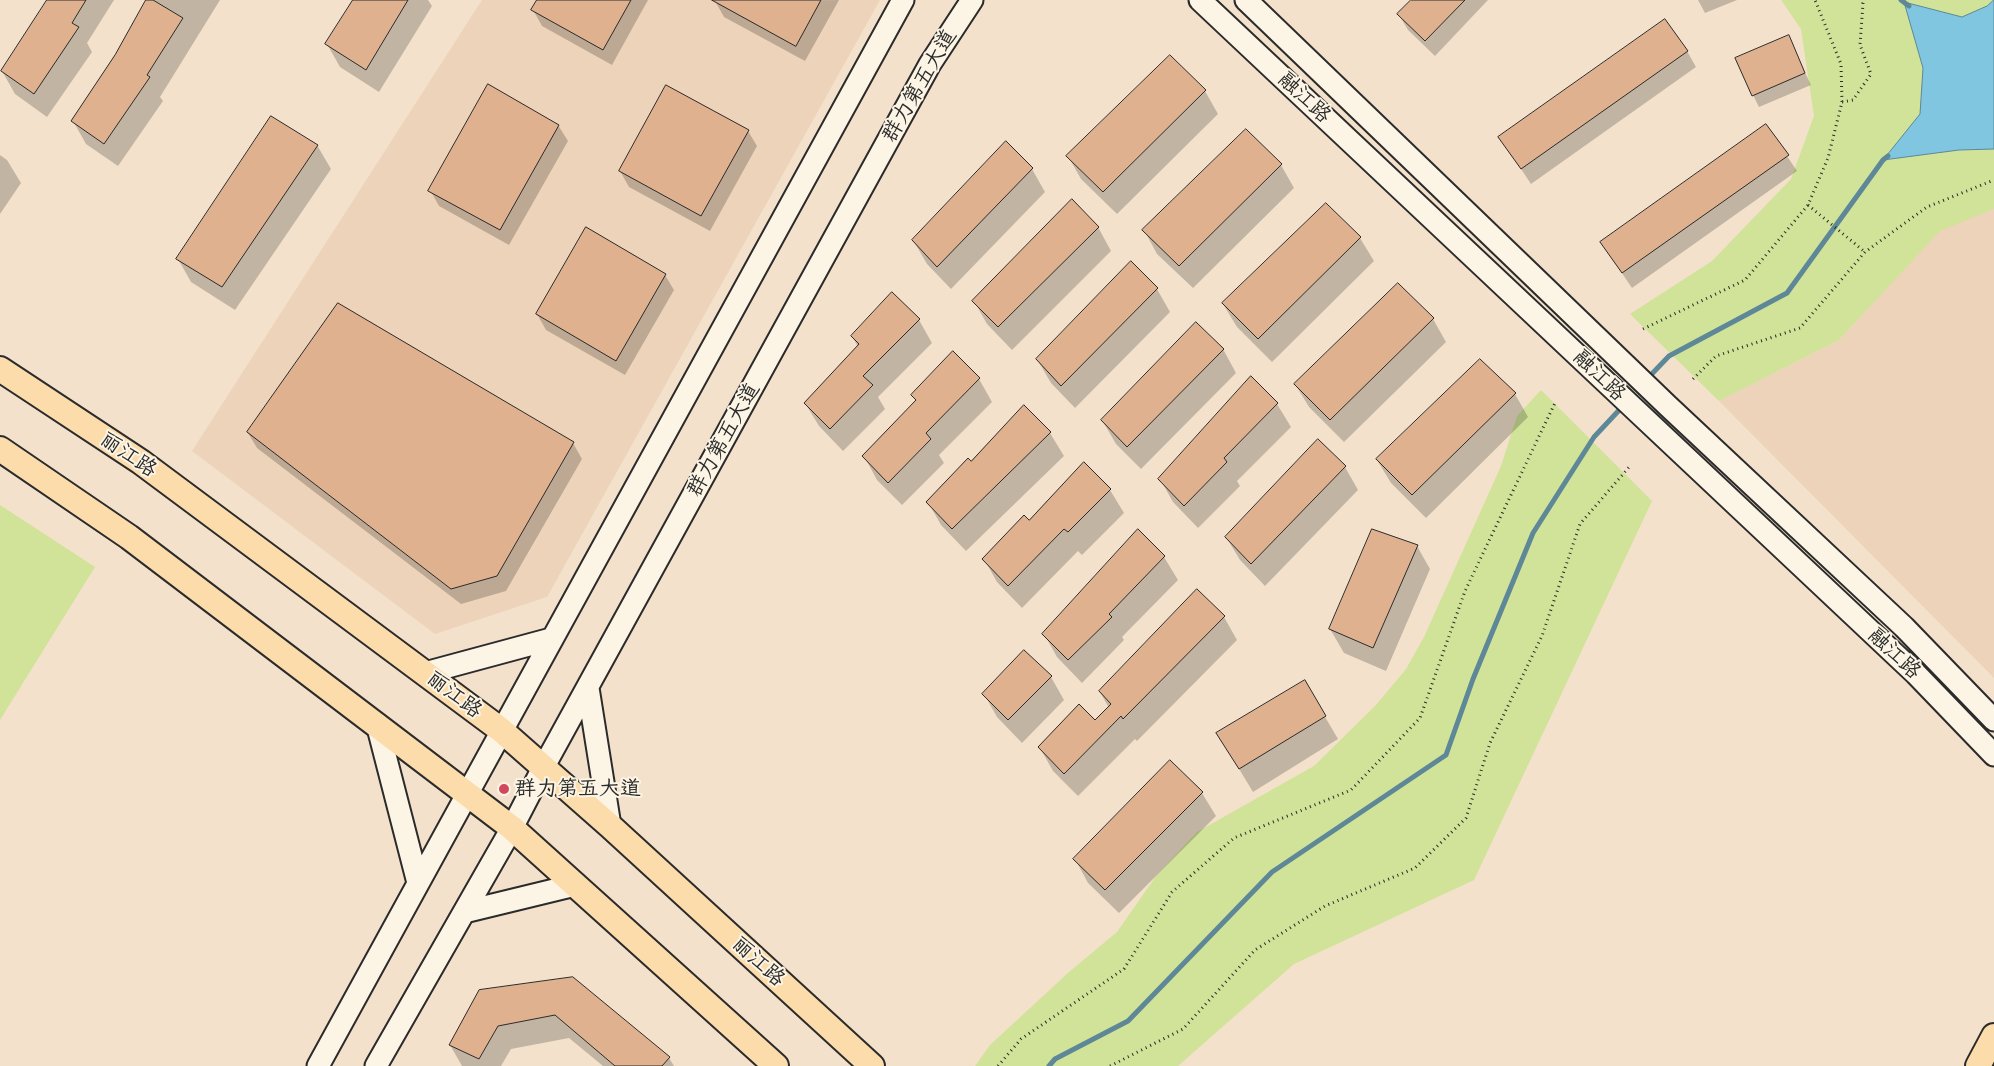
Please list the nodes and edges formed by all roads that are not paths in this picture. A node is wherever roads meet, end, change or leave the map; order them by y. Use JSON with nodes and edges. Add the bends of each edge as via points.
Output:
{"nodes":[{"id":1,"x":904,"y":0,"type":"edge"},
{"id":2,"x":972,"y":0,"type":"edge"},
{"id":3,"x":1200,"y":0,"type":"edge"},
{"id":4,"x":1246,"y":0,"type":"edge"},
{"id":5,"x":0,"y":370,"type":"edge"},
{"id":6,"x":0,"y":449,"type":"edge"},
{"id":7,"x":551,"y":639,"type":"junction"},
{"id":8,"x":424,"y":673,"type":"junction"},
{"id":9,"x":588,"y":688,"type":"junction"},
{"id":10,"x":1994,"y":720,"type":"edge"},
{"id":11,"x":377,"y":724,"type":"junction"},
{"id":12,"x":501,"y":730,"type":"junction"},
{"id":13,"x":1994,"y":755,"type":"edge"},
{"id":14,"x":543,"y":768,"type":"junction"},
{"id":15,"x":467,"y":793,"type":"junction"},
{"id":16,"x":610,"y":826,"type":"junction"},
{"id":17,"x":512,"y":828,"type":"junction"},
{"id":18,"x":418,"y":883,"type":"junction"},
{"id":19,"x":574,"y":885,"type":"junction"},
{"id":20,"x":464,"y":912,"type":"junction"},
{"id":21,"x":1994,"y":1036,"type":"edge"},
{"id":22,"x":318,"y":1066,"type":"edge"},
{"id":23,"x":376,"y":1066,"type":"edge"},
{"id":24,"x":776,"y":1066,"type":"edge"},
{"id":25,"x":872,"y":1066,"type":"edge"},
{"id":26,"x":1978,"y":1066,"type":"edge"}],
"edges":[{"from":1,"to":7,"type":"main road"},
{"from":2,"to":9,"type":"main road","name":"群力第五大道","via":[[930,64]]},
{"from":3,"to":13,"type":"main road","name":"融江路","via":[[1916,674]]},
{"from":4,"to":10,"type":"main road","name":"融江路","via":[[1904,628]]},
{"from":5,"to":8,"type":"main road","name":"丽江路","via":[[141,462]]},
{"from":6,"to":11,"type":"main road","via":[[129,537]]},
{"from":7,"to":8,"type":"main road"},
{"from":7,"to":12,"type":"main road"},
{"from":8,"to":12,"type":"main road","name":"丽江路"},
{"from":9,"to":14,"type":"main road","name":"群力第五大道"},
{"from":9,"to":16,"type":"main road"},
{"from":11,"to":15,"type":"main road"},
{"from":11,"to":18,"type":"main road"},
{"from":12,"to":14,"type":"main road","name":"丽江路"},
{"from":12,"to":15,"type":"main road"},
{"from":14,"to":16,"type":"main road","name":"丽江路"},
{"from":14,"to":17,"type":"main road","name":"群力第五大道"},
{"from":15,"to":17,"type":"main road"},
{"from":15,"to":18,"type":"main road"},
{"from":16,"to":25,"type":"main road","name":"丽江路"},
{"from":17,"to":19,"type":"main road"},
{"from":17,"to":20,"type":"main road","name":"群力第五大道"},
{"from":18,"to":22,"type":"main road"},
{"from":19,"to":20,"type":"main road"},
{"from":19,"to":24,"type":"main road"},
{"from":20,"to":23,"type":"main road","name":"群力第五大道"},
{"from":21,"to":26,"type":"main road"}]}
